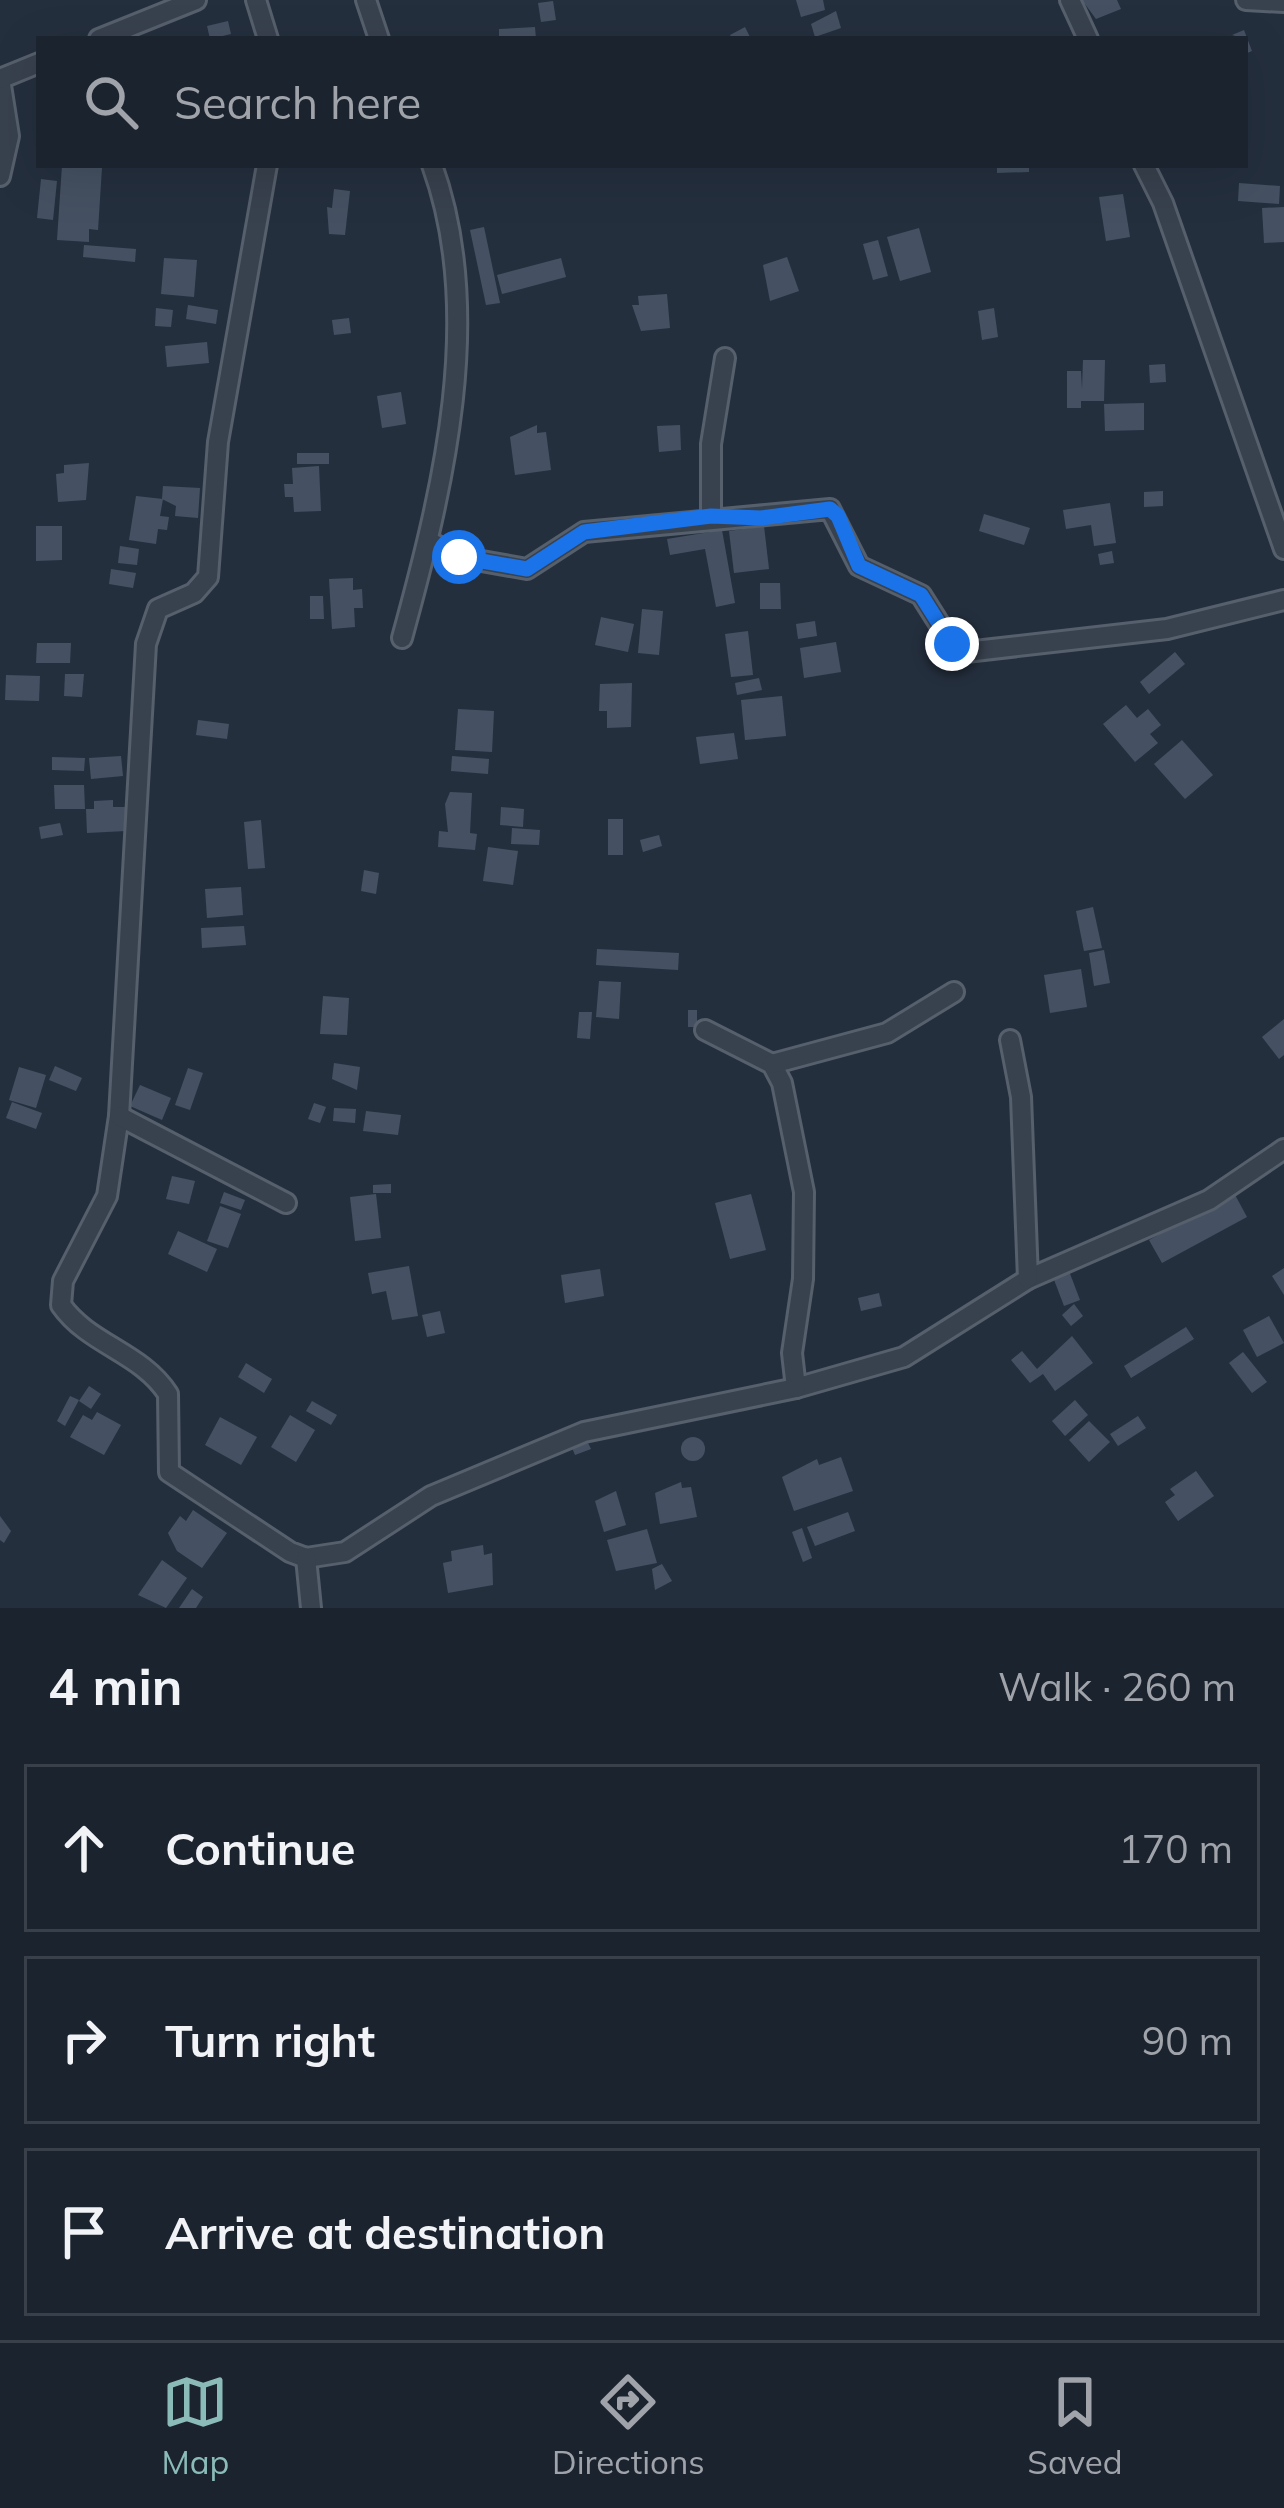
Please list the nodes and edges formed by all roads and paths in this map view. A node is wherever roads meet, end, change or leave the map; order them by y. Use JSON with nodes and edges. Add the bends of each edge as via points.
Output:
{"nodes":[{"id":1,"x":196,"y":0,"type":"edge"},
{"id":2,"x":256,"y":0,"type":"edge"},
{"id":3,"x":366,"y":0,"type":"edge"},
{"id":4,"x":1070,"y":0,"type":"edge"},
{"id":5,"x":1246,"y":0,"type":"edge"},
{"id":6,"x":1284,"y":2,"type":"edge"},
{"id":7,"x":106,"y":36,"type":"edge"},
{"id":8,"x":267,"y":36,"type":"edge"},
{"id":9,"x":378,"y":36,"type":"edge"},
{"id":10,"x":1087,"y":36,"type":"edge"},
{"id":11,"x":36,"y":64,"type":"edge"},
{"id":12,"x":0,"y":79,"type":"edge"},
{"id":13,"x":266,"y":168,"type":"edge"},
{"id":14,"x":433,"y":168,"type":"edge"},
{"id":15,"x":1146,"y":168,"type":"edge"},
{"id":16,"x":0,"y":176,"type":"edge"},
{"id":17,"x":725,"y":358,"type":"dead end"},
{"id":18,"x":711,"y":516,"type":"junction"},
{"id":19,"x":428,"y":542,"type":"junction"},
{"id":20,"x":1284,"y":549,"type":"edge"},
{"id":21,"x":1284,"y":599,"type":"edge"},
{"id":22,"x":402,"y":638,"type":"dead end"},
{"id":23,"x":954,"y":992,"type":"dead end"},
{"id":24,"x":705,"y":1030,"type":"dead end"},
{"id":25,"x":1010,"y":1040,"type":"dead end"},
{"id":26,"x":772,"y":1064,"type":"junction"},
{"id":27,"x":119,"y":1116,"type":"junction"},
{"id":28,"x":1284,"y":1149,"type":"edge"},
{"id":29,"x":286,"y":1203,"type":"dead end"},
{"id":30,"x":1028,"y":1279,"type":"junction"},
{"id":31,"x":796,"y":1388,"type":"junction"},
{"id":32,"x":306,"y":1558,"type":"junction"},
{"id":33,"x":311,"y":1608,"type":"edge"}],
"edges":[{"from":1,"to":7,"type":"street"},
{"from":2,"to":8,"type":"street"},
{"from":3,"to":9,"type":"street"},
{"from":4,"to":10,"type":"street"},
{"from":5,"to":6,"type":"street"},
{"from":11,"to":12,"type":"street"},
{"from":12,"to":16,"type":"street","via":[[9,136]]},
{"from":13,"to":27,"type":"street","via":[[218,442],[208,578],[158,609],[146,644]]},
{"from":14,"to":19,"type":"street","via":[[457,262],[454,381]]},
{"from":15,"to":20,"type":"street"},
{"from":17,"to":18,"type":"street","via":[[711,444]]},
{"from":18,"to":19,"type":"street","via":[[584,532],[527,569],[459,557]]},
{"from":18,"to":21,"type":"street","via":[[830,509],[859,566],[921,595],[952,644],[966,652],[1167,629]]},
{"from":19,"to":22,"type":"street"},
{"from":23,"to":26,"type":"street","via":[[886,1033]]},
{"from":24,"to":26,"type":"street"},
{"from":25,"to":30,"type":"street","via":[[1021,1097]]},
{"from":26,"to":31,"type":"street","via":[[804,1192]]},
{"from":27,"to":29,"type":"street"},
{"from":27,"to":32,"type":"street","via":[[107,1196],[63,1281],[61,1305],[76,1326],[137,1361],[168,1394],[169,1472]]},
{"from":28,"to":30,"type":"street","via":[[1209,1200]]},
{"from":30,"to":31,"type":"street","via":[[917,1351]]},
{"from":31,"to":32,"type":"street","via":[[584,1432],[431,1496],[345,1552]]},
{"from":32,"to":33,"type":"street"}]}
